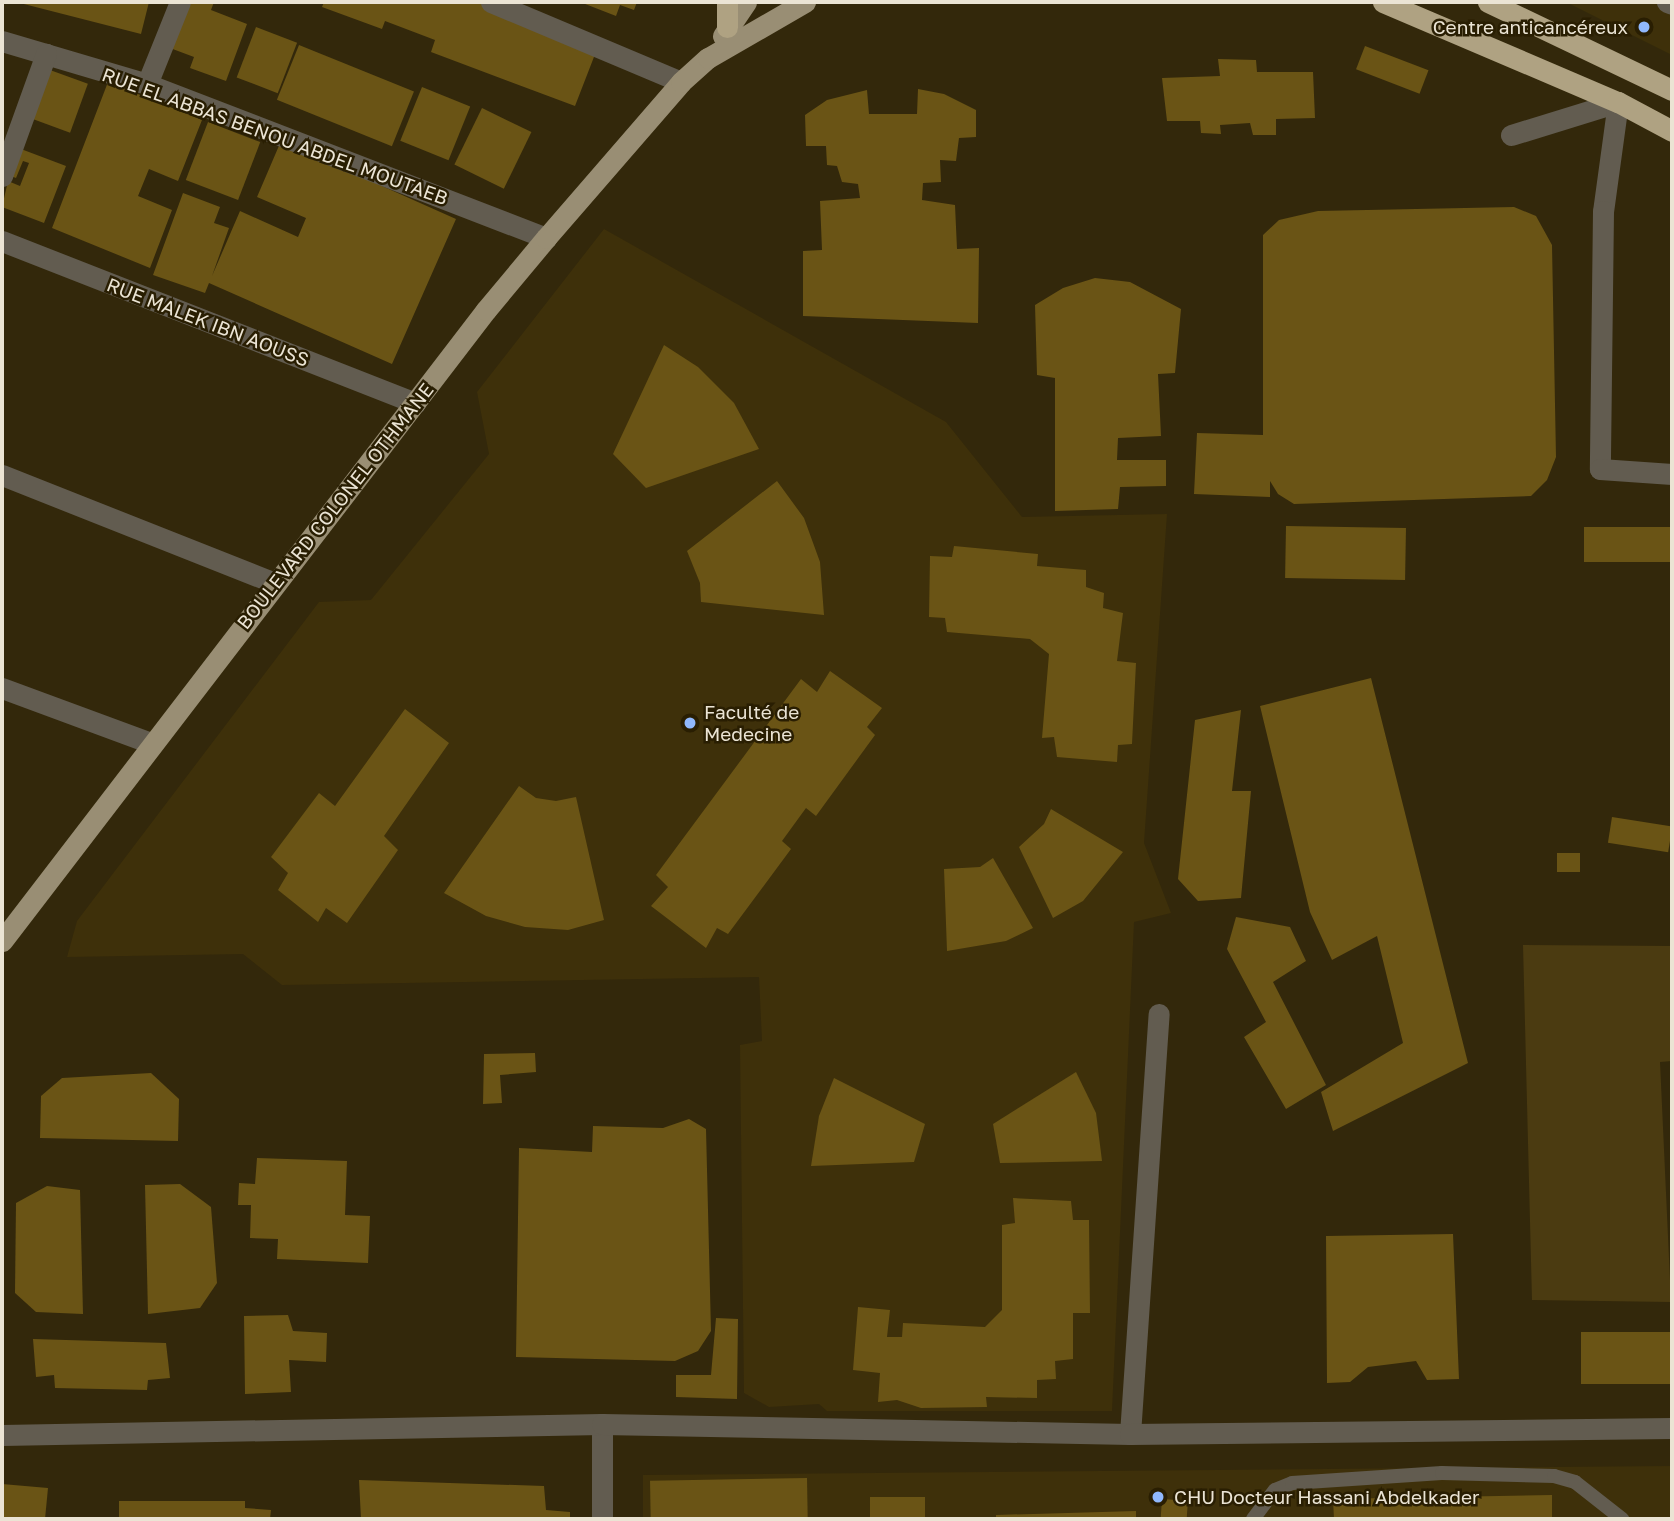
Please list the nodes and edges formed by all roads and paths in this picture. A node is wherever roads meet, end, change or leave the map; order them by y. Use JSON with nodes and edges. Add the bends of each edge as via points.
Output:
{"nodes":[{"id":1,"x":180,"y":2,"type":"edge"},
{"id":2,"x":492,"y":2,"type":"edge"},
{"id":3,"x":727,"y":2,"type":"edge"},
{"id":4,"x":746,"y":2,"type":"edge"},
{"id":5,"x":805,"y":2,"type":"edge"},
{"id":6,"x":1383,"y":2,"type":"edge"},
{"id":7,"x":1488,"y":2,"type":"edge"},
{"id":8,"x":1667,"y":2,"type":"edge"},
{"id":9,"x":1672,"y":4,"type":"edge"},
{"id":10,"x":727,"y":27,"type":"junction"},
{"id":11,"x":2,"y":41,"type":"edge"},
{"id":12,"x":46,"y":54,"type":"junction"},
{"id":13,"x":708,"y":58,"type":"junction"},
{"id":14,"x":681,"y":82,"type":"junction"},
{"id":15,"x":147,"y":84,"type":"junction"},
{"id":16,"x":1672,"y":90,"type":"edge"},
{"id":17,"x":1618,"y":102,"type":"junction"},
{"id":18,"x":1672,"y":131,"type":"edge"},
{"id":19,"x":1511,"y":135,"type":"dead end"},
{"id":20,"x":2,"y":176,"type":"edge"},
{"id":21,"x":546,"y":238,"type":"junction"},
{"id":22,"x":2,"y":241,"type":"edge"},
{"id":23,"x":415,"y":403,"type":"junction"},
{"id":24,"x":1672,"y":474,"type":"edge"},
{"id":25,"x":2,"y":475,"type":"edge"},
{"id":26,"x":275,"y":583,"type":"junction"},
{"id":27,"x":2,"y":688,"type":"edge"},
{"id":28,"x":151,"y":743,"type":"junction"},
{"id":29,"x":9,"y":919,"type":"edge"},
{"id":30,"x":2,"y":941,"type":"edge"},
{"id":31,"x":1159,"y":1014,"type":"dead end"},
{"id":32,"x":602,"y":1424,"type":"junction"},
{"id":33,"x":1672,"y":1427,"type":"edge"},
{"id":34,"x":1130,"y":1434,"type":"junction"},
{"id":35,"x":2,"y":1435,"type":"edge"},
{"id":36,"x":602,"y":1519,"type":"edge"},
{"id":37,"x":1253,"y":1519,"type":"edge"},
{"id":38,"x":1622,"y":1519,"type":"edge"}],
"edges":[{"from":1,"to":15,"type":"street"},
{"from":2,"to":14,"type":"street"},
{"from":3,"to":10,"type":"highway"},
{"from":4,"to":10,"type":"main road"},
{"from":5,"to":13,"type":"main road"},
{"from":6,"to":17,"type":"highway"},
{"from":7,"to":16,"type":"highway"},
{"from":8,"to":9,"type":"street"},
{"from":10,"to":13,"type":"main road"},
{"from":11,"to":12,"type":"street","name":"RUE EL ABBAS BENOU ABDEL MOUTAEB"},
{"from":12,"to":15,"type":"street","name":"RUE EL ABBAS BENOU ABDEL MOUTAEB"},
{"from":12,"to":20,"type":"street"},
{"from":13,"to":14,"type":"main road","name":"BOULEVARD COLONEL OTHMANE"},
{"from":14,"to":21,"type":"main road","name":"BOULEVARD COLONEL OTHMANE"},
{"from":15,"to":21,"type":"street","name":"RUE EL ABBAS BENOU ABDEL MOUTAEB"},
{"from":17,"to":18,"type":"highway"},
{"from":17,"to":19,"type":"street"},
{"from":17,"to":24,"type":"street","via":[[1603,211],[1600,469]]},
{"from":21,"to":23,"type":"main road","name":"BOULEVARD COLONEL OTHMANE"},
{"from":22,"to":23,"type":"street","name":"RUE MALEK IBN AOUSS"},
{"from":23,"to":26,"type":"main road","name":"BOULEVARD COLONEL OTHMANE"},
{"from":25,"to":26,"type":"street"},
{"from":26,"to":28,"type":"main road","name":"BOULEVARD COLONEL OTHMANE"},
{"from":27,"to":28,"type":"street"},
{"from":28,"to":29,"type":"main road","name":"BOULEVARD COLONEL OTHMANE"},
{"from":29,"to":30,"type":"main road","name":"BOULEVARD COLONEL OTHMANE"},
{"from":31,"to":34,"type":"street"},
{"from":32,"to":34,"type":"street"},
{"from":32,"to":35,"type":"street"},
{"from":32,"to":36,"type":"street"},
{"from":33,"to":34,"type":"street"},
{"from":37,"to":38,"type":"lane","via":[[1275,1490],[1292,1483],[1454,1473],[1554,1476],[1576,1482]]}]}
